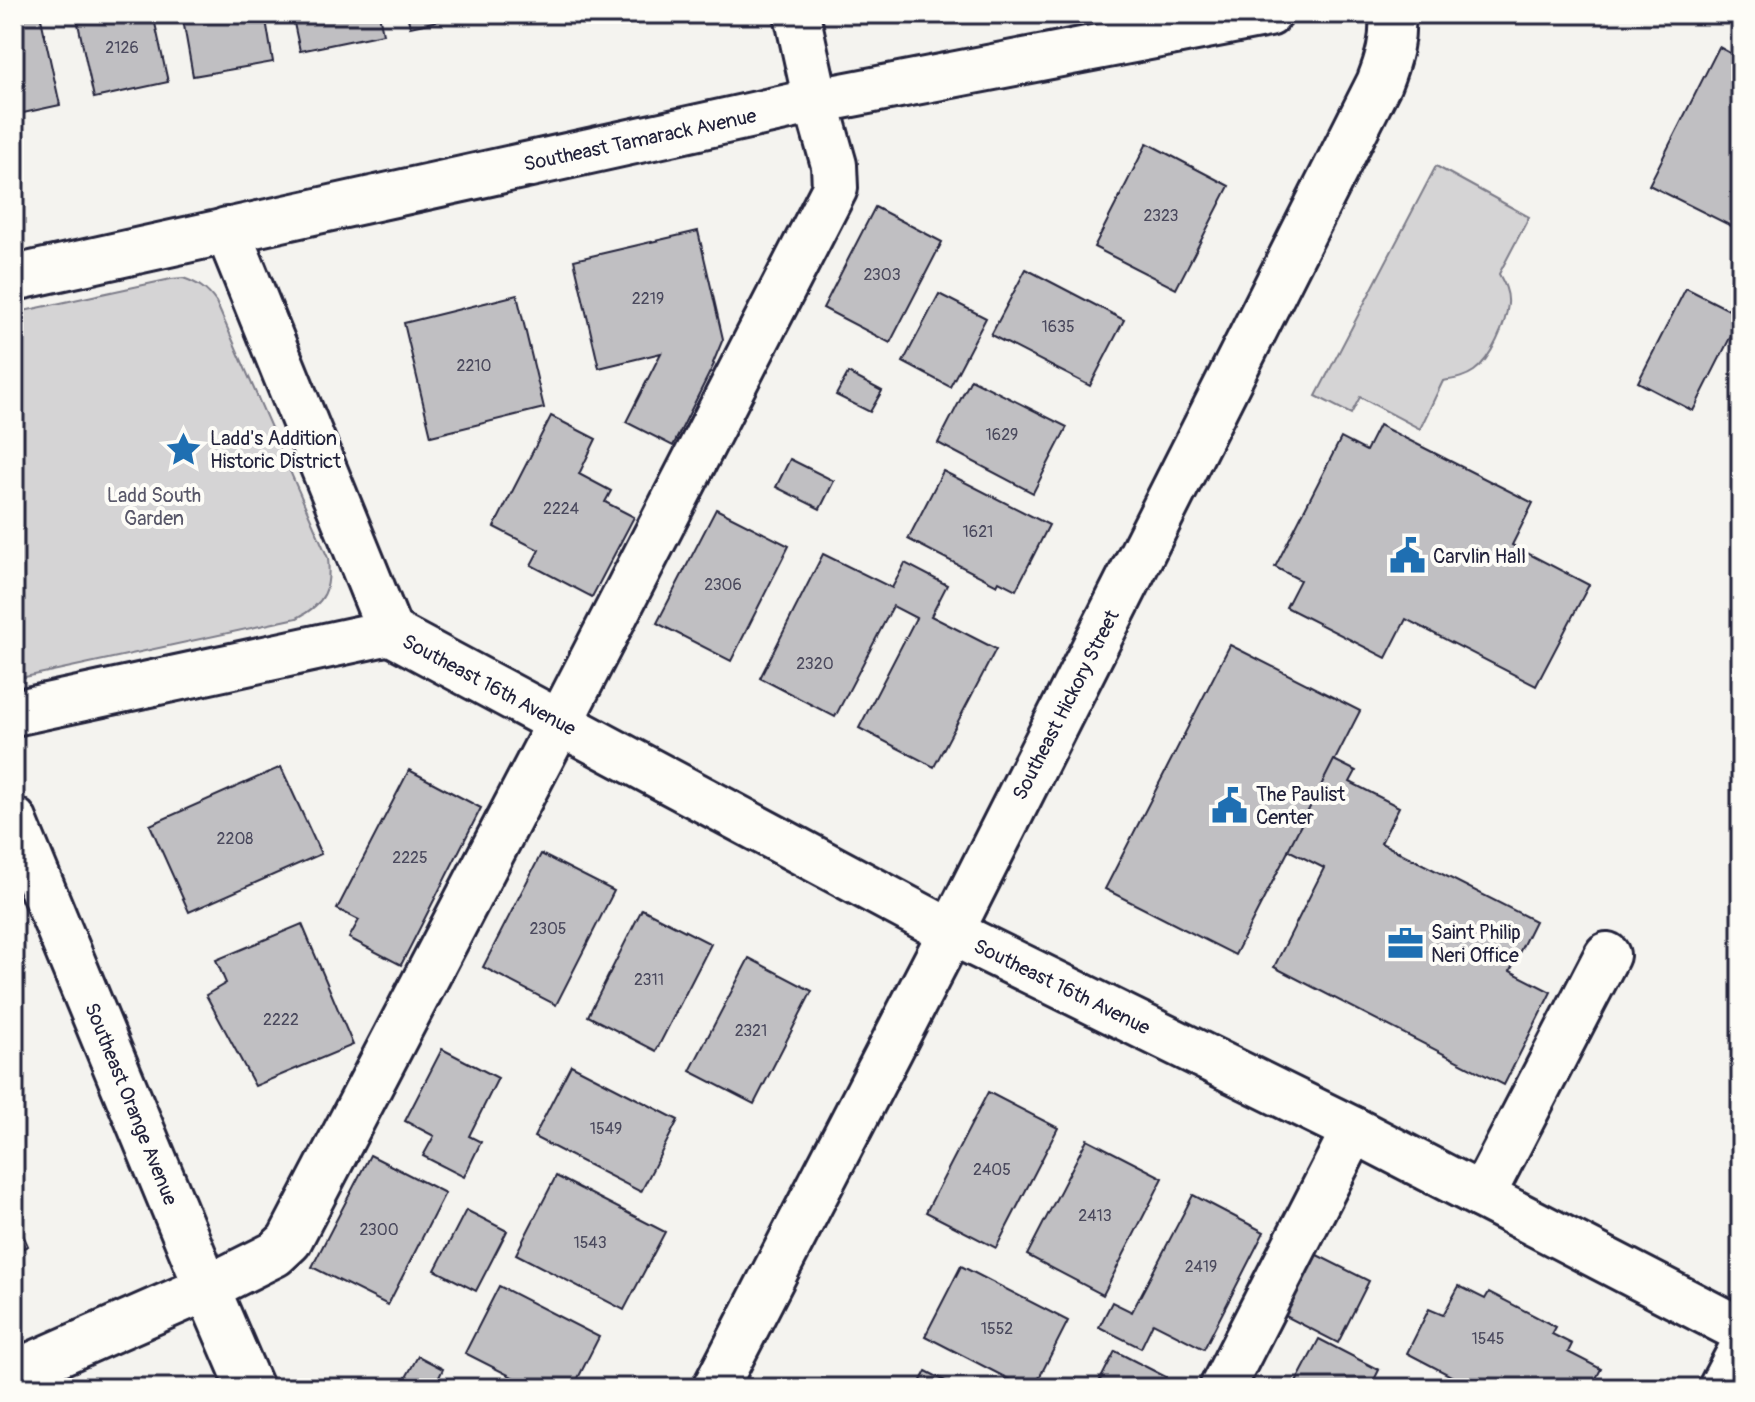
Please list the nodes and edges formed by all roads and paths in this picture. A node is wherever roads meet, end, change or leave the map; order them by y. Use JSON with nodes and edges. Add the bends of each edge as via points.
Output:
{"nodes":[{"id":1,"x":797,"y":14,"type":"edge"},
{"id":2,"x":1269,"y":14,"type":"edge"},
{"id":3,"x":1392,"y":14,"type":"edge"},
{"id":4,"x":816,"y":101,"type":"junction"},
{"id":5,"x":227,"y":230,"type":"junction"},
{"id":6,"x":14,"y":278,"type":"edge"},
{"id":7,"x":390,"y":632,"type":"junction"},
{"id":8,"x":14,"y":713,"type":"edge"},
{"id":9,"x":560,"y":722,"type":"junction"},
{"id":10,"x":14,"y":820,"type":"edge"},
{"id":11,"x":951,"y":932,"type":"junction"},
{"id":12,"x":1607,"y":955,"type":"dead end"},
{"id":13,"x":1354,"y":1130,"type":"junction"},
{"id":14,"x":1482,"y":1196,"type":"junction"},
{"id":15,"x":207,"y":1288,"type":"junction"},
{"id":16,"x":1741,"y":1330,"type":"edge"},
{"id":17,"x":1741,"y":1350,"type":"edge"},
{"id":18,"x":14,"y":1373,"type":"edge"},
{"id":19,"x":250,"y":1388,"type":"edge"},
{"id":20,"x":715,"y":1388,"type":"edge"},
{"id":21,"x":1222,"y":1388,"type":"edge"},
{"id":22,"x":1721,"y":1388,"type":"edge"}],
"edges":[{"from":1,"to":4,"type":"street"},
{"from":2,"to":4,"type":"street","name":"Southeast Tamarack Avenue"},
{"from":3,"to":11,"type":"street","name":"Southeast Hickory Street","via":[[1388,60],[1379,83]]},
{"from":4,"to":5,"type":"street","name":"Southeast Tamarack Avenue"},
{"from":4,"to":9,"type":"street","via":[[835,188]]},
{"from":5,"to":6,"type":"street","name":"Southeast Tamarack Avenue"},
{"from":5,"to":7,"type":"street","name":"Southeast 16th Avenue"},
{"from":7,"to":8,"type":"street","name":"Southeast 16th Avenue"},
{"from":7,"to":9,"type":"street","name":"Southeast 16th Avenue"},
{"from":9,"to":11,"type":"street","name":"Southeast 16th Avenue"},
{"from":9,"to":15,"type":"street","via":[[289,1241],[275,1254]]},
{"from":10,"to":15,"type":"street","name":"Southeast Orange Avenue"},
{"from":11,"to":13,"type":"street","name":"Southeast 16th Avenue"},
{"from":11,"to":20,"type":"street","name":"Southeast Hickory Street"},
{"from":12,"to":14,"type":"street"},
{"from":13,"to":14,"type":"street","name":"Southeast 16th Avenue"},
{"from":13,"to":21,"type":"street"},
{"from":14,"to":16,"type":"street","name":"Southeast 16th Avenue"},
{"from":15,"to":18,"type":"street"},
{"from":15,"to":19,"type":"street","name":"Southeast Orange Avenue"},
{"from":17,"to":22,"type":"street"}]}
